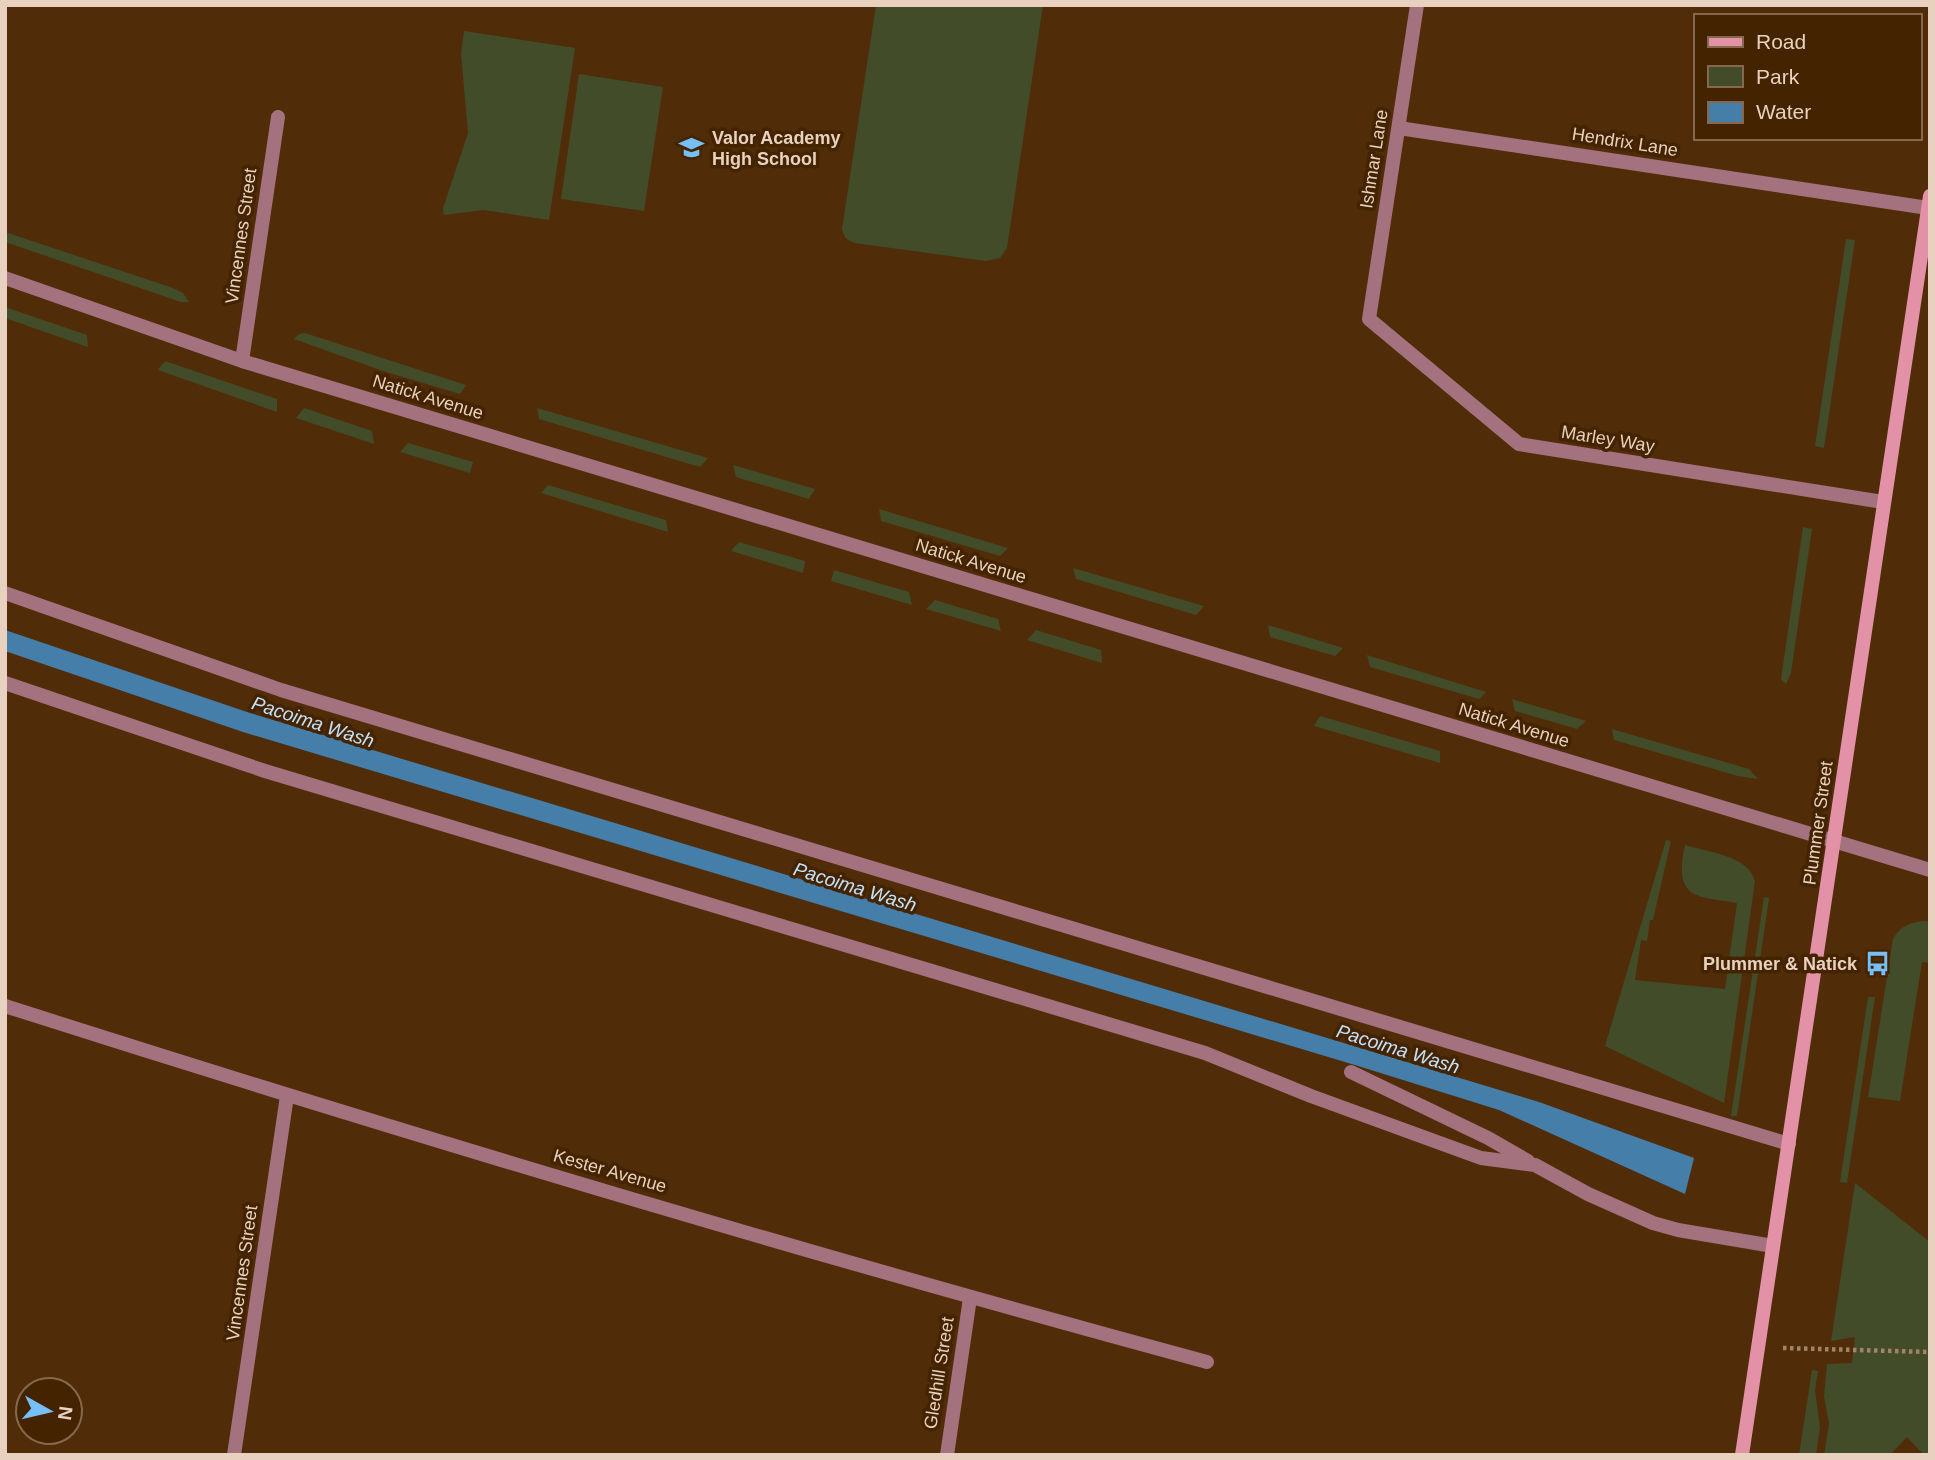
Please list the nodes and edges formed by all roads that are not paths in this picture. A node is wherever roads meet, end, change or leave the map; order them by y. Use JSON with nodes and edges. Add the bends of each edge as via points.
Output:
{"nodes":[{"id":1,"x":1417,"y":5,"type":"edge"},
{"id":2,"x":278,"y":117,"type":"dead end"},
{"id":3,"x":1399,"y":128,"type":"junction"},
{"id":4,"x":1929,"y":202,"type":"edge"},
{"id":5,"x":5,"y":278,"type":"edge"},
{"id":6,"x":1369,"y":319,"type":"joint"},
{"id":7,"x":242,"y":361,"type":"junction"},
{"id":8,"x":1884,"y":502,"type":"junction"},
{"id":9,"x":5,"y":593,"type":"edge"},
{"id":10,"x":5,"y":682,"type":"edge"},
{"id":11,"x":1835,"y":840,"type":"junction"},
{"id":12,"x":1930,"y":870,"type":"edge"},
{"id":13,"x":5,"y":1006,"type":"edge"},
{"id":14,"x":1351,"y":1072,"type":"dead end"},
{"id":15,"x":287,"y":1096,"type":"junction"},
{"id":16,"x":1789,"y":1144,"type":"junction"},
{"id":17,"x":1535,"y":1165,"type":"junction"},
{"id":18,"x":1773,"y":1246,"type":"junction"},
{"id":19,"x":970,"y":1298,"type":"junction"},
{"id":20,"x":1207,"y":1362,"type":"dead end"},
{"id":21,"x":234,"y":1455,"type":"edge"},
{"id":22,"x":947,"y":1455,"type":"edge"},
{"id":23,"x":1742,"y":1455,"type":"edge"}],
"edges":[{"from":1,"to":3,"type":"street","name":"Ishmar Lane"},
{"from":2,"to":7,"type":"street","name":"Vincennes Street"},
{"from":3,"to":4,"type":"street","name":"Hendrix Lane"},
{"from":3,"to":6,"type":"street","name":"Ishmar Lane"},
{"from":4,"to":8,"type":"main road","name":"Plummer Street"},
{"from":5,"to":7,"type":"street","name":"Natick Avenue"},
{"from":6,"to":8,"type":"street","name":"Marley Way","via":[[1519,444]]},
{"from":7,"to":11,"type":"street","name":"Natick Avenue"},
{"from":8,"to":11,"type":"main road","name":"Plummer Street"},
{"from":9,"to":16,"type":"street","via":[[281,690]]},
{"from":10,"to":17,"type":"street","via":[[265,771],[1205,1053],[1481,1158]]},
{"from":11,"to":12,"type":"street","name":"Natick Avenue"},
{"from":11,"to":16,"type":"main road","name":"Plummer Street"},
{"from":13,"to":15,"type":"street","name":"Kester Avenue"},
{"from":14,"to":17,"type":"street"},
{"from":15,"to":19,"type":"street","name":"Kester Avenue"},
{"from":15,"to":21,"type":"street","name":"Vincennes Street"},
{"from":16,"to":18,"type":"main road","name":"Plummer Street"},
{"from":17,"to":18,"type":"street","via":[[1653,1223]]},
{"from":18,"to":23,"type":"main road","name":"Plummer Street"},
{"from":19,"to":20,"type":"street","name":"Kester Avenue"},
{"from":19,"to":22,"type":"street","name":"Gledhill Street"}]}
